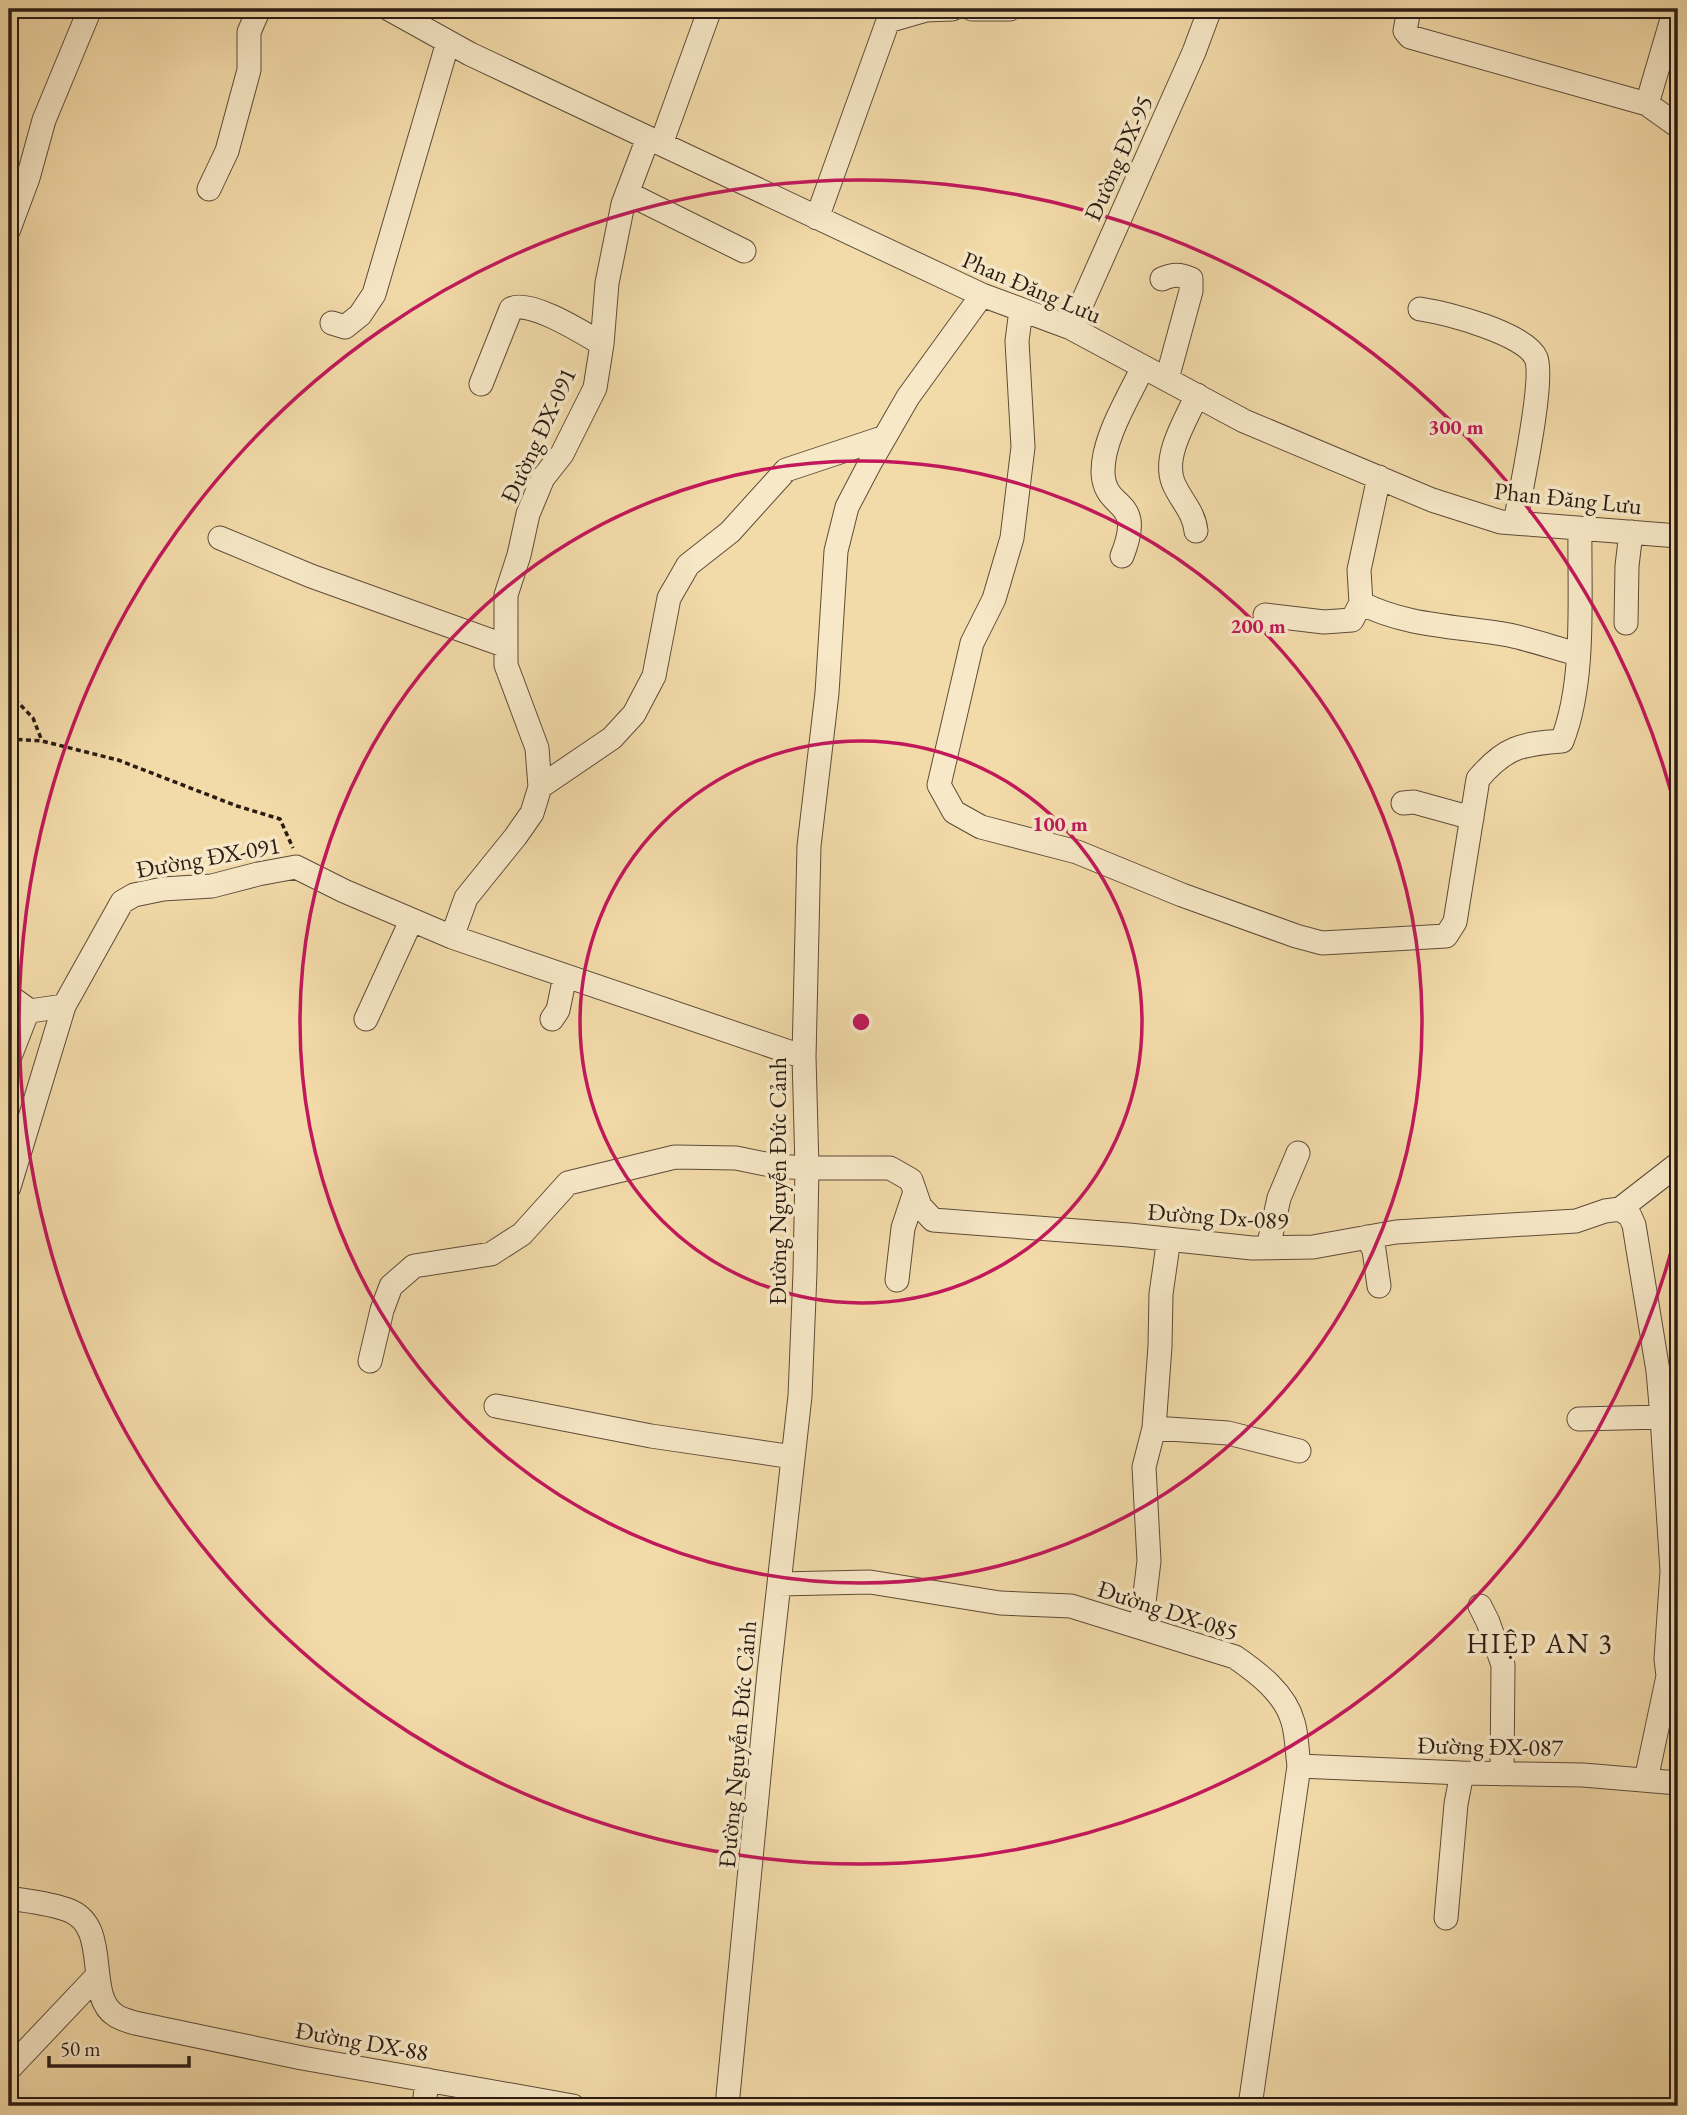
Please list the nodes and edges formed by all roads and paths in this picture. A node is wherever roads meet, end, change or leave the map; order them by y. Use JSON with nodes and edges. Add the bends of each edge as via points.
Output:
{"nodes":[{"id":1,"x":90,"y":9,"type":"edge"},
{"id":2,"x":259,"y":9,"type":"edge"},
{"id":3,"x":389,"y":9,"type":"edge"},
{"id":4,"x":710,"y":9,"type":"edge"},
{"id":5,"x":952,"y":9,"type":"edge"},
{"id":6,"x":972,"y":9,"type":"edge"},
{"id":7,"x":1010,"y":9,"type":"edge"},
{"id":8,"x":1210,"y":9,"type":"edge"},
{"id":9,"x":1409,"y":9,"type":"edge"},
{"id":10,"x":1677,"y":9,"type":"edge"},
{"id":11,"x":884,"y":15,"type":"edge"},
{"id":12,"x":412,"y":16,"type":"edge"},
{"id":13,"x":448,"y":42,"type":"junction"},
{"id":14,"x":1647,"y":104,"type":"junction"},
{"id":15,"x":1678,"y":126,"type":"edge"},
{"id":16,"x":654,"y":141,"type":"junction"},
{"id":17,"x":209,"y":189,"type":"dead end"},
{"id":18,"x":627,"y":193,"type":"junction"},
{"id":19,"x":817,"y":218,"type":"junction"},
{"id":20,"x":9,"y":229,"type":"edge"},
{"id":21,"x":744,"y":251,"type":"dead end"},
{"id":22,"x":1162,"y":279,"type":"dead end"},
{"id":23,"x":982,"y":295,"type":"junction"},
{"id":24,"x":1420,"y":309,"type":"dead end"},
{"id":25,"x":1021,"y":310,"type":"junction"},
{"id":26,"x":332,"y":324,"type":"dead end"},
{"id":27,"x":1071,"y":328,"type":"junction"},
{"id":28,"x":602,"y":344,"type":"junction"},
{"id":29,"x":1143,"y":367,"type":"junction"},
{"id":30,"x":1167,"y":379,"type":"junction"},
{"id":31,"x":481,"y":384,"type":"dead end"},
{"id":32,"x":1196,"y":395,"type":"junction"},
{"id":33,"x":885,"y":437,"type":"junction"},
{"id":34,"x":1379,"y":477,"type":"junction"},
{"id":35,"x":1515,"y":523,"type":"junction"},
{"id":36,"x":1580,"y":529,"type":"junction"},
{"id":37,"x":1196,"y":531,"type":"dead end"},
{"id":38,"x":1631,"y":532,"type":"junction"},
{"id":39,"x":1678,"y":536,"type":"edge"},
{"id":40,"x":220,"y":538,"type":"dead end"},
{"id":41,"x":1122,"y":556,"type":"dead end"},
{"id":42,"x":1361,"y":603,"type":"junction"},
{"id":43,"x":1265,"y":615,"type":"dead end"},
{"id":44,"x":1626,"y":623,"type":"dead end"},
{"id":45,"x":506,"y":646,"type":"junction"},
{"id":46,"x":1578,"y":654,"type":"junction"},
{"id":47,"x":9,"y":693,"type":"edge"},
{"id":48,"x":9,"y":739,"type":"edge"},
{"id":49,"x":42,"y":741,"type":"junction"},
{"id":50,"x":540,"y":787,"type":"junction"},
{"id":51,"x":1402,"y":803,"type":"dead end"},
{"id":52,"x":1472,"y":818,"type":"junction"},
{"id":53,"x":304,"y":872,"type":"junction"},
{"id":54,"x":411,"y":921,"type":"junction"},
{"id":55,"x":452,"y":937,"type":"junction"},
{"id":56,"x":565,"y":976,"type":"junction"},
{"id":57,"x":16,"y":1002,"type":"edge"},
{"id":58,"x":64,"y":1006,"type":"junction"},
{"id":59,"x":366,"y":1019,"type":"dead end"},
{"id":60,"x":552,"y":1019,"type":"dead end"},
{"id":61,"x":804,"y":1057,"type":"junction"},
{"id":62,"x":9,"y":1059,"type":"edge"},
{"id":63,"x":15,"y":1144,"type":"edge"},
{"id":64,"x":1298,"y":1153,"type":"dead end"},
{"id":65,"x":1678,"y":1164,"type":"edge"},
{"id":66,"x":807,"y":1168,"type":"junction"},
{"id":67,"x":9,"y":1187,"type":"edge"},
{"id":68,"x":915,"y":1192,"type":"junction"},
{"id":69,"x":1620,"y":1209,"type":"junction"},
{"id":70,"x":1367,"y":1237,"type":"junction"},
{"id":71,"x":1166,"y":1240,"type":"junction"},
{"id":72,"x":1268,"y":1248,"type":"junction"},
{"id":73,"x":897,"y":1280,"type":"dead end"},
{"id":74,"x":1379,"y":1286,"type":"dead end"},
{"id":75,"x":370,"y":1361,"type":"dead end"},
{"id":76,"x":1669,"y":1390,"type":"edge"},
{"id":77,"x":496,"y":1406,"type":"dead end"},
{"id":78,"x":1662,"y":1417,"type":"junction"},
{"id":79,"x":1579,"y":1419,"type":"dead end"},
{"id":80,"x":1154,"y":1429,"type":"junction"},
{"id":81,"x":1298,"y":1451,"type":"dead end"},
{"id":82,"x":793,"y":1457,"type":"junction"},
{"id":83,"x":779,"y":1584,"type":"junction"},
{"id":84,"x":1480,"y":1606,"type":"dead end"},
{"id":85,"x":1141,"y":1627,"type":"junction"},
{"id":86,"x":1299,"y":1766,"type":"junction"},
{"id":87,"x":1462,"y":1773,"type":"junction"},
{"id":88,"x":1502,"y":1774,"type":"junction"},
{"id":89,"x":1646,"y":1780,"type":"junction"},
{"id":90,"x":1678,"y":1783,"type":"edge"},
{"id":91,"x":9,"y":1898,"type":"edge"},
{"id":92,"x":1446,"y":1919,"type":"dead end"},
{"id":93,"x":98,"y":1975,"type":"junction"},
{"id":94,"x":9,"y":2069,"type":"edge"},
{"id":95,"x":427,"y":2080,"type":"junction"},
{"id":96,"x":424,"y":2106,"type":"edge"},
{"id":97,"x":573,"y":2106,"type":"edge"},
{"id":98,"x":727,"y":2106,"type":"edge"},
{"id":99,"x":1250,"y":2106,"type":"edge"}],
"edges":[{"from":1,"to":20,"type":"street","via":[[44,120]]},
{"from":2,"to":17,"type":"street","via":[[249,32],[246,83],[227,150]]},
{"from":3,"to":12,"type":"street","name":"Phan Đăng Lưu"},
{"from":4,"to":16,"type":"street","name":"Đường ĐX-091"},
{"from":5,"to":11,"type":"street"},
{"from":6,"to":7,"type":"street"},
{"from":8,"to":27,"type":"street","name":"Đường ĐX-95"},
{"from":9,"to":14,"type":"street","via":[[1405,31],[1410,37]]},
{"from":10,"to":14,"type":"street"},
{"from":11,"to":19,"type":"street"},
{"from":12,"to":13,"type":"street","name":"Phan Đăng Lưu"},
{"from":13,"to":16,"type":"street","name":"Phan Đăng Lưu"},
{"from":13,"to":26,"type":"street","via":[[374,294],[345,327]]},
{"from":14,"to":15,"type":"street"},
{"from":16,"to":18,"type":"street","name":"Đường ĐX-091"},
{"from":16,"to":19,"type":"street","name":"Phan Đăng Lưu"},
{"from":18,"to":21,"type":"street"},
{"from":18,"to":28,"type":"street","name":"Đường ĐX-091","via":[[607,283]]},
{"from":19,"to":23,"type":"street","name":"Phan Đăng Lưu"},
{"from":22,"to":30,"type":"street","via":[[1182,275],[1191,279]]},
{"from":23,"to":25,"type":"street","name":"Phan Đăng Lưu"},
{"from":23,"to":33,"type":"street","name":"Đường Nguyễn Đức Cảnh","via":[[908,397]]},
{"from":24,"to":35,"type":"street","via":[[1455,315],[1524,344],[1536,359],[1537,394]]},
{"from":25,"to":27,"type":"street","name":"Phan Đăng Lưu"},
{"from":25,"to":52,"type":"street","via":[[1017,341],[1024,447],[1012,538],[994,599],[972,643],[948,741],[939,785],[954,812],[981,827],[1077,852],[1182,895],[1322,943],[1446,936],[1455,922]]},
{"from":27,"to":29,"type":"street","name":"Phan Đăng Lưu"},
{"from":28,"to":31,"type":"street","via":[[549,316],[515,306]]},
{"from":28,"to":45,"type":"street","name":"Đường ĐX-091","via":[[595,388],[562,454],[543,478],[528,514],[506,595]]},
{"from":29,"to":30,"type":"street","name":"Phan Đăng Lưu"},
{"from":29,"to":41,"type":"street","via":[[1107,445],[1103,475],[1109,494],[1126,509],[1131,523]]},
{"from":30,"to":32,"type":"street","name":"Phan Đăng Lưu"},
{"from":32,"to":34,"type":"street","name":"Phan Đăng Lưu","via":[[1244,421]]},
{"from":32,"to":37,"type":"street","via":[[1171,454],[1172,480],[1195,518]]},
{"from":33,"to":50,"type":"street","via":[[786,470],[730,532],[688,565],[669,598],[654,676],[634,714],[612,738]]},
{"from":33,"to":61,"type":"street","name":"Đường Nguyễn Đức Cảnh","via":[[847,507],[836,551],[827,693],[808,846]]},
{"from":34,"to":35,"type":"street","name":"Phan Đăng Lưu","via":[[1432,500]]},
{"from":34,"to":42,"type":"street","via":[[1359,570]]},
{"from":35,"to":36,"type":"street","name":"Phan Đăng Lưu"},
{"from":36,"to":38,"type":"street","name":"Phan Đăng Lưu"},
{"from":36,"to":46,"type":"street"},
{"from":38,"to":39,"type":"street","name":"Phan Đăng Lưu"},
{"from":38,"to":44,"type":"street"},
{"from":40,"to":45,"type":"street"},
{"from":42,"to":43,"type":"street","via":[[1352,620],[1324,622]]},
{"from":42,"to":46,"type":"street","via":[[1382,614],[1510,636]]},
{"from":45,"to":50,"type":"street","name":"Đường ĐX-091","via":[[506,665],[537,748]]},
{"from":46,"to":52,"type":"street","via":[[1578,681],[1562,741],[1507,751],[1492,762],[1478,779]]},
{"from":47,"to":49,"type":"path","via":[[33,718]]},
{"from":48,"to":49,"type":"path"},
{"from":49,"to":53,"type":"path","via":[[118,760],[279,819]]},
{"from":50,"to":55,"type":"street","name":"Đường ĐX-091","via":[[532,813],[466,898]]},
{"from":51,"to":52,"type":"street"},
{"from":53,"to":54,"type":"street","name":"Đường ĐX-091"},
{"from":53,"to":58,"type":"street","name":"Đường ĐX-091","via":[[296,867],[212,886],[134,895],[122,902]]},
{"from":54,"to":55,"type":"street","name":"Đường ĐX-091"},
{"from":54,"to":59,"type":"street"},
{"from":55,"to":56,"type":"street","name":"Đường ĐX-091"},
{"from":56,"to":60,"type":"street"},
{"from":56,"to":61,"type":"street","name":"Đường ĐX-091"},
{"from":57,"to":58,"type":"street","via":[[30,1011]]},
{"from":57,"to":62,"type":"street","via":[[25,1018]]},
{"from":58,"to":63,"type":"street","name":"Đường ĐX-091"},
{"from":61,"to":66,"type":"street","name":"Đường Nguyễn Đức Cảnh"},
{"from":63,"to":67,"type":"street","name":"Đường ĐX-091"},
{"from":64,"to":72,"type":"street","via":[[1279,1198]]},
{"from":65,"to":69,"type":"street","name":"Đường Dx-089"},
{"from":66,"to":68,"type":"street","name":"Đường Dx-089","via":[[890,1168],[911,1180]]},
{"from":66,"to":75,"type":"street","name":"Đường Dx-089","via":[[736,1158],[675,1157],[568,1183],[522,1234],[491,1254],[414,1266],[391,1286]]},
{"from":66,"to":82,"type":"street","name":"Đường Nguyễn Đức Cảnh","via":[[800,1396]]},
{"from":68,"to":71,"type":"street","name":"Đường Dx-089","via":[[933,1220]]},
{"from":68,"to":73,"type":"street","via":[[902,1228]]},
{"from":69,"to":70,"type":"street","name":"Đường Dx-089","via":[[1576,1222]]},
{"from":69,"to":76,"type":"street","via":[[1634,1225],[1658,1371]]},
{"from":70,"to":72,"type":"street","name":"Đường Dx-089","via":[[1313,1247]]},
{"from":70,"to":74,"type":"street","via":[[1374,1250]]},
{"from":71,"to":72,"type":"street","name":"Đường Dx-089"},
{"from":71,"to":80,"type":"street"},
{"from":76,"to":78,"type":"street"},
{"from":77,"to":82,"type":"street"},
{"from":78,"to":79,"type":"street"},
{"from":78,"to":89,"type":"street","via":[[1672,1572],[1668,1676]]},
{"from":80,"to":81,"type":"street","via":[[1228,1433]]},
{"from":80,"to":85,"type":"street","via":[[1144,1467],[1149,1561]]},
{"from":82,"to":83,"type":"street","name":"Đường Nguyễn Đức Cảnh"},
{"from":83,"to":85,"type":"street","name":"Đường DX-085","via":[[870,1582],[1000,1603],[1071,1606]]},
{"from":83,"to":98,"type":"street","name":"Đường Nguyễn Đức Cảnh"},
{"from":84,"to":88,"type":"street","via":[[1503,1665]]},
{"from":85,"to":86,"type":"street","name":"Đường DX-085","via":[[1235,1657],[1257,1672],[1284,1701],[1294,1722]]},
{"from":86,"to":87,"type":"street","name":"Đường ĐX-087"},
{"from":86,"to":99,"type":"street","name":"Đường DX-085"},
{"from":87,"to":88,"type":"street","name":"Đường ĐX-087"},
{"from":87,"to":92,"type":"street"},
{"from":88,"to":89,"type":"street","name":"Đường ĐX-087"},
{"from":89,"to":90,"type":"street","name":"Đường ĐX-087"},
{"from":91,"to":93,"type":"street","name":"Đường DX-88","via":[[70,1910],[92,1935]]},
{"from":93,"to":94,"type":"street"},
{"from":93,"to":95,"type":"street","name":"Đường DX-88","via":[[107,2007],[135,2023]]},
{"from":95,"to":96,"type":"street"},
{"from":95,"to":97,"type":"street","name":"Đường DX-88"}]}
